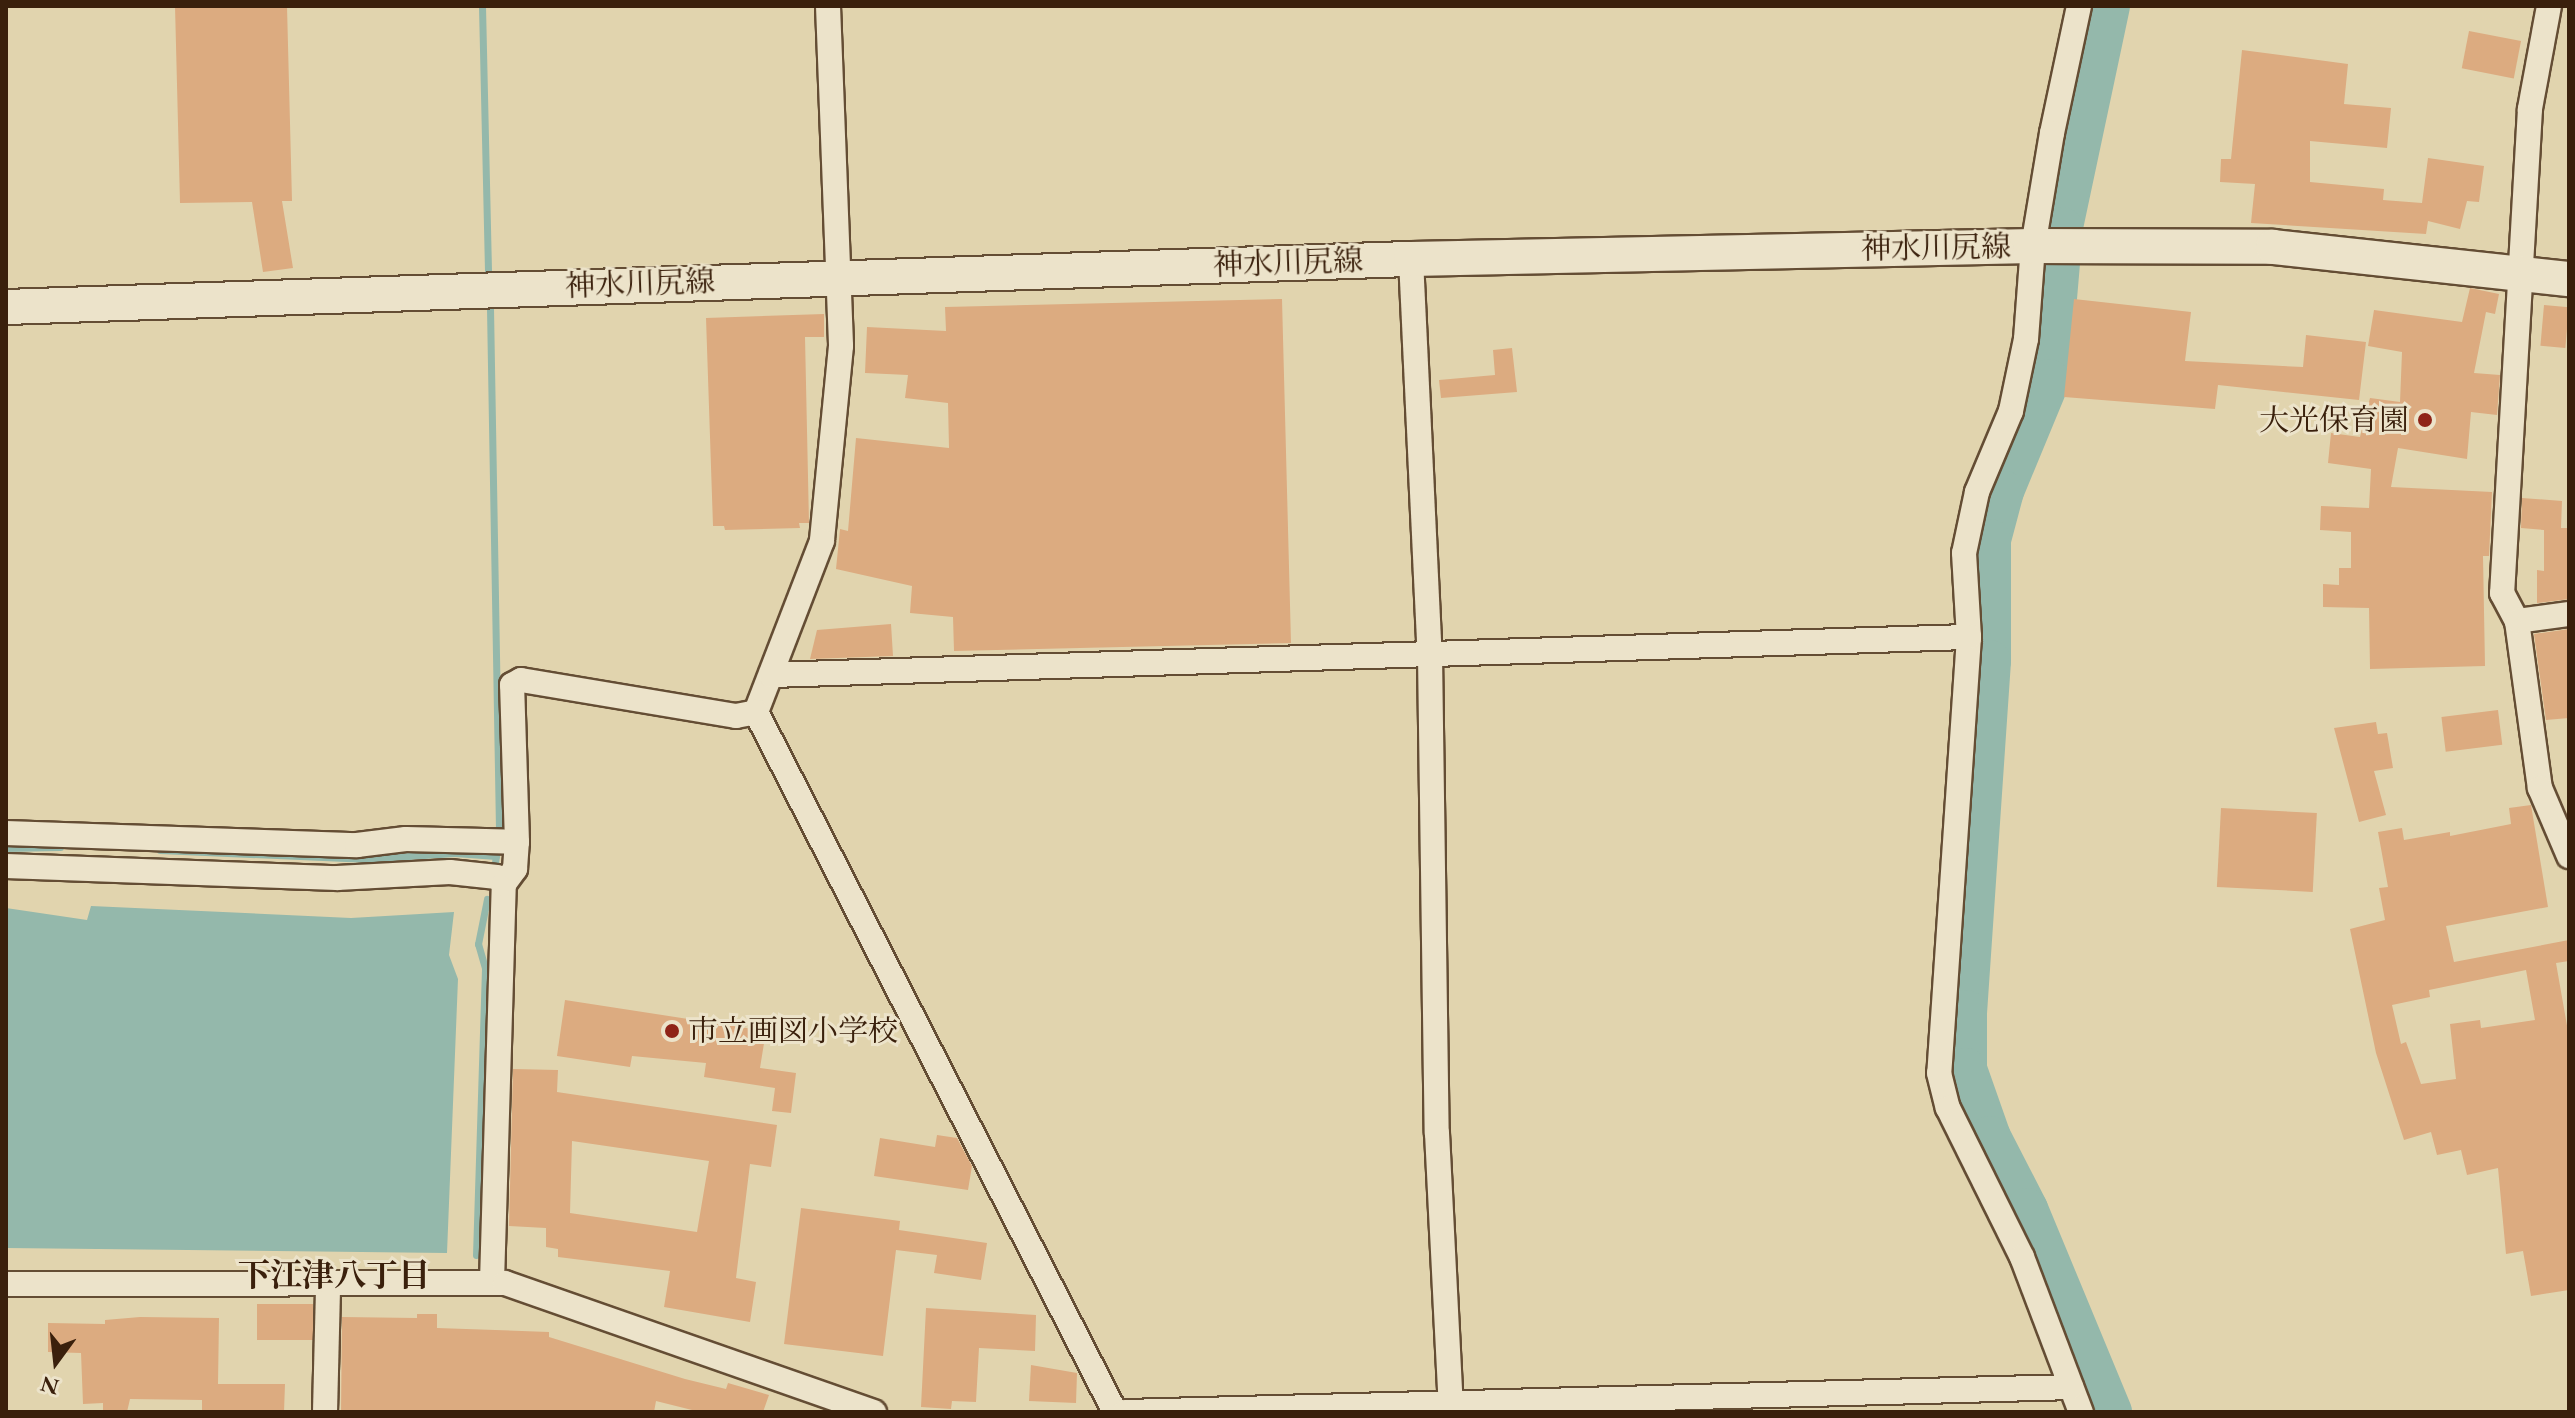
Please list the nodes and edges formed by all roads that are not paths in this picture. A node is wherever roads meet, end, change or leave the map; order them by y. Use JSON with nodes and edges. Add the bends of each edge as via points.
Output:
{"nodes":[{"id":1,"x":828,"y":6,"type":"edge"},
{"id":2,"x":2079,"y":6,"type":"edge"},
{"id":3,"x":2549,"y":6,"type":"edge"},
{"id":4,"x":2038,"y":247,"type":"junction"},
{"id":5,"x":1411,"y":259,"type":"junction"},
{"id":6,"x":2520,"y":272,"type":"junction"},
{"id":7,"x":838,"y":278,"type":"junction"},
{"id":8,"x":2569,"y":279,"type":"edge"},
{"id":9,"x":6,"y":307,"type":"edge"},
{"id":10,"x":2569,"y":614,"type":"edge"},
{"id":11,"x":2517,"y":621,"type":"junction"},
{"id":12,"x":1969,"y":637,"type":"junction"},
{"id":13,"x":1430,"y":655,"type":"junction"},
{"id":14,"x":771,"y":675,"type":"junction"},
{"id":15,"x":756,"y":712,"type":"junction"},
{"id":16,"x":6,"y":833,"type":"edge"},
{"id":17,"x":517,"y":842,"type":"junction"},
{"id":18,"x":2569,"y":856,"type":"edge"},
{"id":19,"x":6,"y":866,"type":"edge"},
{"id":20,"x":504,"y":884,"type":"junction"},
{"id":21,"x":492,"y":1282,"type":"junction"},
{"id":22,"x":6,"y":1284,"type":"edge"},
{"id":23,"x":328,"y":1285,"type":"junction"},
{"id":24,"x":2071,"y":1387,"type":"junction"},
{"id":25,"x":1451,"y":1406,"type":"edge"},
{"id":26,"x":325,"y":1412,"type":"edge"},
{"id":27,"x":874,"y":1412,"type":"edge"},
{"id":28,"x":1115,"y":1412,"type":"edge"},
{"id":29,"x":1125,"y":1412,"type":"edge"},
{"id":30,"x":2081,"y":1412,"type":"edge"}],
"edges":[{"from":1,"to":7,"type":"street"},
{"from":2,"to":4,"type":"street"},
{"from":3,"to":6,"type":"street","via":[[2530,109]]},
{"from":4,"to":5,"type":"main road","name":"神水川尻線"},
{"from":4,"to":6,"type":"main road","name":"神水川尻線","via":[[2273,247]]},
{"from":4,"to":12,"type":"street","via":[[2011,411],[1977,492],[1964,553]]},
{"from":5,"to":7,"type":"main road","name":"神水川尻線"},
{"from":5,"to":13,"type":"street"},
{"from":6,"to":8,"type":"main road","name":"神水川尻線"},
{"from":6,"to":11,"type":"street","via":[[2502,593]]},
{"from":7,"to":9,"type":"main road","name":"神水川尻線"},
{"from":7,"to":14,"type":"street","via":[[841,346],[822,541]]},
{"from":10,"to":11,"type":"street"},
{"from":11,"to":18,"type":"street","via":[[2540,788]]},
{"from":12,"to":13,"type":"street"},
{"from":12,"to":24,"type":"street","via":[[1939,1073],[1948,1108],[2022,1257]]},
{"from":13,"to":14,"type":"street"},
{"from":13,"to":25,"type":"street","via":[[1437,1133]]},
{"from":14,"to":15,"type":"street"},
{"from":15,"to":17,"type":"street","via":[[736,716],[517,680],[511,688]]},
{"from":15,"to":28,"type":"street"},
{"from":16,"to":17,"type":"street","via":[[314,844],[467,838]]},
{"from":17,"to":20,"type":"street","via":[[515,869]]},
{"from":19,"to":20,"type":"street","via":[[337,878],[440,872],[497,877]]},
{"from":20,"to":21,"type":"street"},
{"from":21,"to":23,"type":"street"},
{"from":21,"to":27,"type":"street"},
{"from":22,"to":23,"type":"street"},
{"from":23,"to":26,"type":"street"},
{"from":24,"to":25,"type":"street"},
{"from":24,"to":30,"type":"street"},
{"from":25,"to":29,"type":"street"}]}
